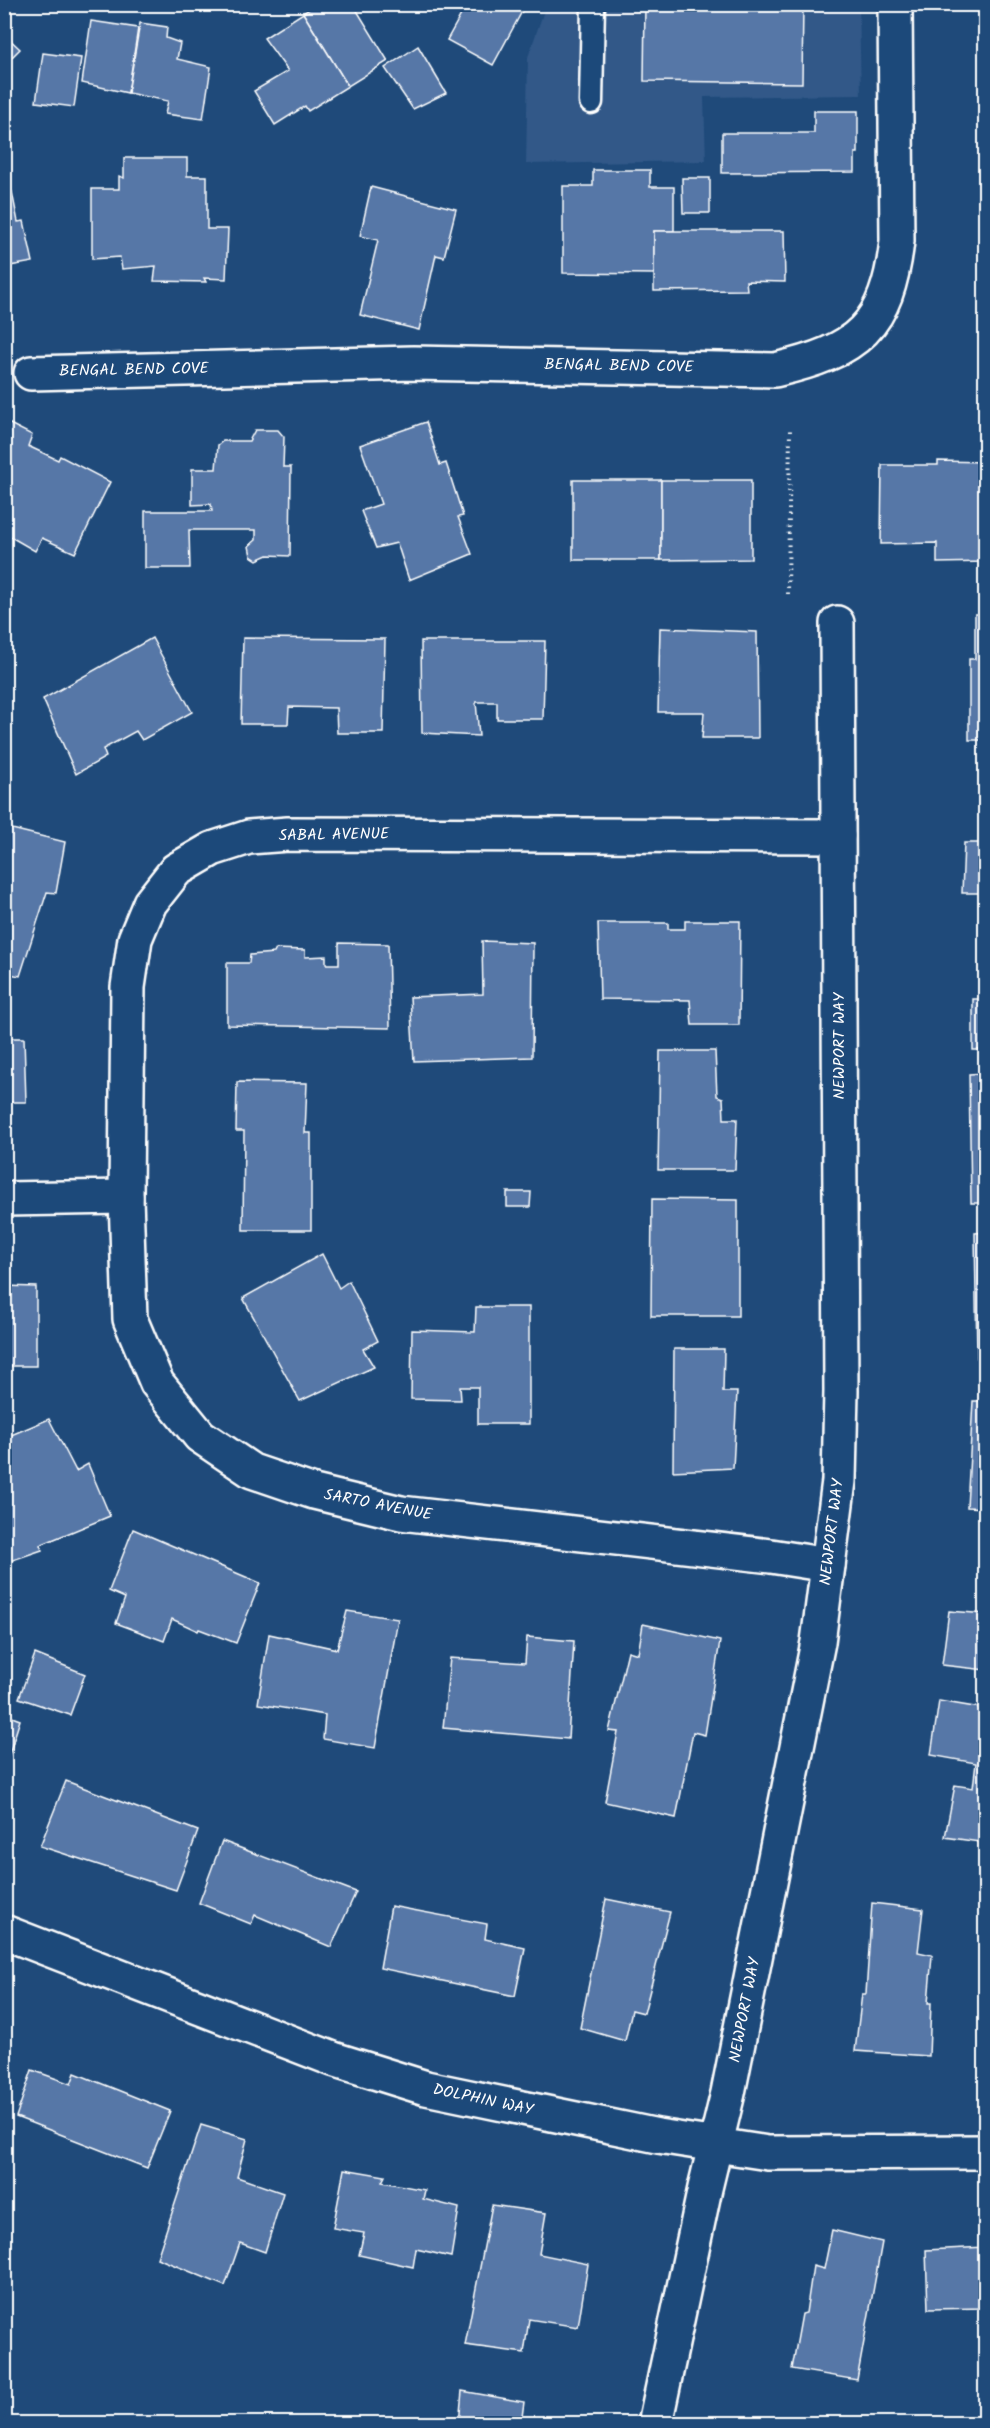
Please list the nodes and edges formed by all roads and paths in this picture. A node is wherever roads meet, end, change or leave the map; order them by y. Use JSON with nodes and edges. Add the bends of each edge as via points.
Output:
{"nodes":[{"id":1,"x":593,"y":4,"type":"edge"},
{"id":2,"x":895,"y":4,"type":"edge"},
{"id":3,"x":591,"y":102,"type":"dead end"},
{"id":4,"x":31,"y":372,"type":"dead end"},
{"id":5,"x":790,"y":427,"type":"dead end"},
{"id":6,"x":788,"y":594,"type":"dead end"},
{"id":7,"x":837,"y":623,"type":"dead end"},
{"id":8,"x":838,"y":836,"type":"junction"},
{"id":9,"x":126,"y":1197,"type":"junction"},
{"id":10,"x":4,"y":1199,"type":"edge"},
{"id":11,"x":828,"y":1565,"type":"junction"},
{"id":12,"x":4,"y":1932,"type":"edge"},
{"id":13,"x":715,"y":2146,"type":"junction"},
{"id":14,"x":986,"y":2152,"type":"edge"},
{"id":15,"x":655,"y":2424,"type":"edge"}],
"edges":[{"from":1,"to":3,"type":"lane"},
{"from":2,"to":4,"type":"street","name":"BENGAL BEND COVE","via":[[897,241],[893,273],[883,302],[869,324],[848,345],[816,361],[775,370],[413,363]]},
{"from":5,"to":6,"type":"path"},
{"from":7,"to":8,"type":"street","name":"NEWPORT WAY"},
{"from":8,"to":9,"type":"street","name":"SABAL AVENUE","via":[[288,834],[249,837],[212,849],[176,870],[150,903],[135,939],[128,987]]},
{"from":8,"to":11,"type":"street","name":"NEWPORT WAY","via":[[841,1391],[839,1481]]},
{"from":9,"to":10,"type":"street"},
{"from":9,"to":11,"type":"street","name":"SARTO AVENUE","via":[[130,1319],[157,1383],[200,1436],[252,1471],[314,1492],[401,1513]]},
{"from":11,"to":13,"type":"street","name":"NEWPORT WAY","via":[[818,1642]]},
{"from":12,"to":13,"type":"street","name":"DOLPHIN WAY","via":[[333,2059],[426,2088]]},
{"from":13,"to":14,"type":"street","name":"DOLPHIN WAY","via":[[768,2153]]},
{"from":13,"to":15,"type":"street","name":"NEWPORT WAY"}]}
